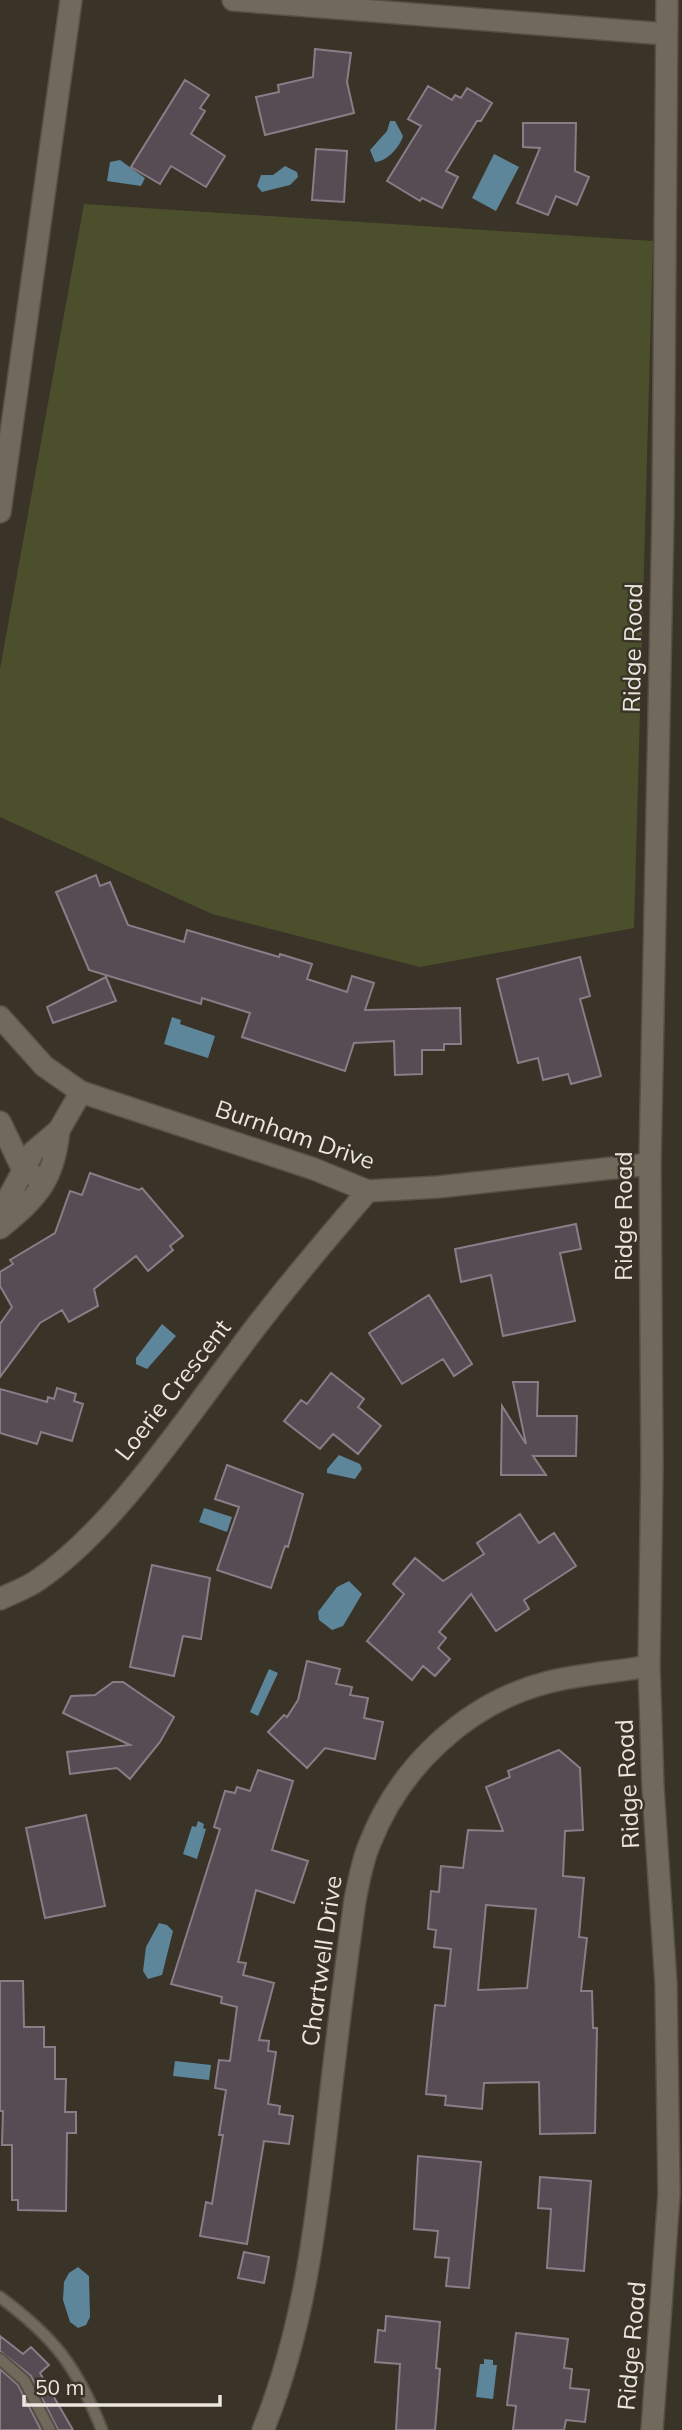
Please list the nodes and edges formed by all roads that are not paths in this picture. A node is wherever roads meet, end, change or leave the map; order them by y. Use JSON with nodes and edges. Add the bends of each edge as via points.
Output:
{"nodes":[{"id":1,"x":71,"y":0,"type":"edge"},
{"id":2,"x":233,"y":0,"type":"edge"},
{"id":3,"x":667,"y":0,"type":"edge"},
{"id":4,"x":666,"y":34,"type":"junction"},
{"id":5,"x":0,"y":512,"type":"edge"},
{"id":6,"x":0,"y":1017,"type":"edge"},
{"id":7,"x":81,"y":1092,"type":"junction"},
{"id":8,"x":0,"y":1122,"type":"edge"},
{"id":9,"x":59,"y":1130,"type":"junction"},
{"id":10,"x":650,"y":1164,"type":"junction"},
{"id":11,"x":23,"y":1170,"type":"junction"},
{"id":12,"x":45,"y":1182,"type":"junction"},
{"id":13,"x":369,"y":1191,"type":"junction"},
{"id":14,"x":0,"y":1227,"type":"edge"},
{"id":15,"x":0,"y":1599,"type":"edge"},
{"id":16,"x":649,"y":1666,"type":"junction"},
{"id":17,"x":0,"y":2297,"type":"edge"},
{"id":18,"x":0,"y":2359,"type":"edge"},
{"id":19,"x":50,"y":2430,"type":"edge"},
{"id":20,"x":102,"y":2430,"type":"edge"},
{"id":21,"x":263,"y":2430,"type":"edge"},
{"id":22,"x":652,"y":2430,"type":"edge"}],
"edges":[{"from":1,"to":5,"type":"street"},
{"from":2,"to":4,"type":"street"},
{"from":3,"to":4,"type":"street","name":"Ridge Road"},
{"from":4,"to":10,"type":"street","name":"Ridge Road","via":[[663,516]]},
{"from":6,"to":7,"type":"street","name":"Burnham Drive","via":[[44,1066]]},
{"from":7,"to":9,"type":"street"},
{"from":7,"to":13,"type":"street","name":"Burnham Drive"},
{"from":8,"to":11,"type":"street"},
{"from":9,"to":11,"type":"street","via":[[38,1145]]},
{"from":9,"to":12,"type":"street","via":[[56,1161]]},
{"from":10,"to":13,"type":"street","name":"Burnham Drive"},
{"from":10,"to":16,"type":"street","name":"Ridge Road"},
{"from":11,"to":12,"type":"street"},
{"from":11,"to":14,"type":"street"},
{"from":12,"to":14,"type":"street","via":[[33,1201]]},
{"from":13,"to":15,"type":"street","name":"Loerie Crescent","via":[[96,1529],[36,1581]]},
{"from":16,"to":21,"type":"street","name":"Chartwell Drive","via":[[549,1682],[481,1710],[429,1751],[380,1821],[355,1900],[323,2167],[299,2319]]},
{"from":16,"to":22,"type":"street","name":"Ridge Road","via":[[666,1984],[669,2180]]},
{"from":17,"to":20,"type":"lane","via":[[39,2329],[70,2364]]},
{"from":18,"to":19,"type":"lane","via":[[24,2380]]}]}
